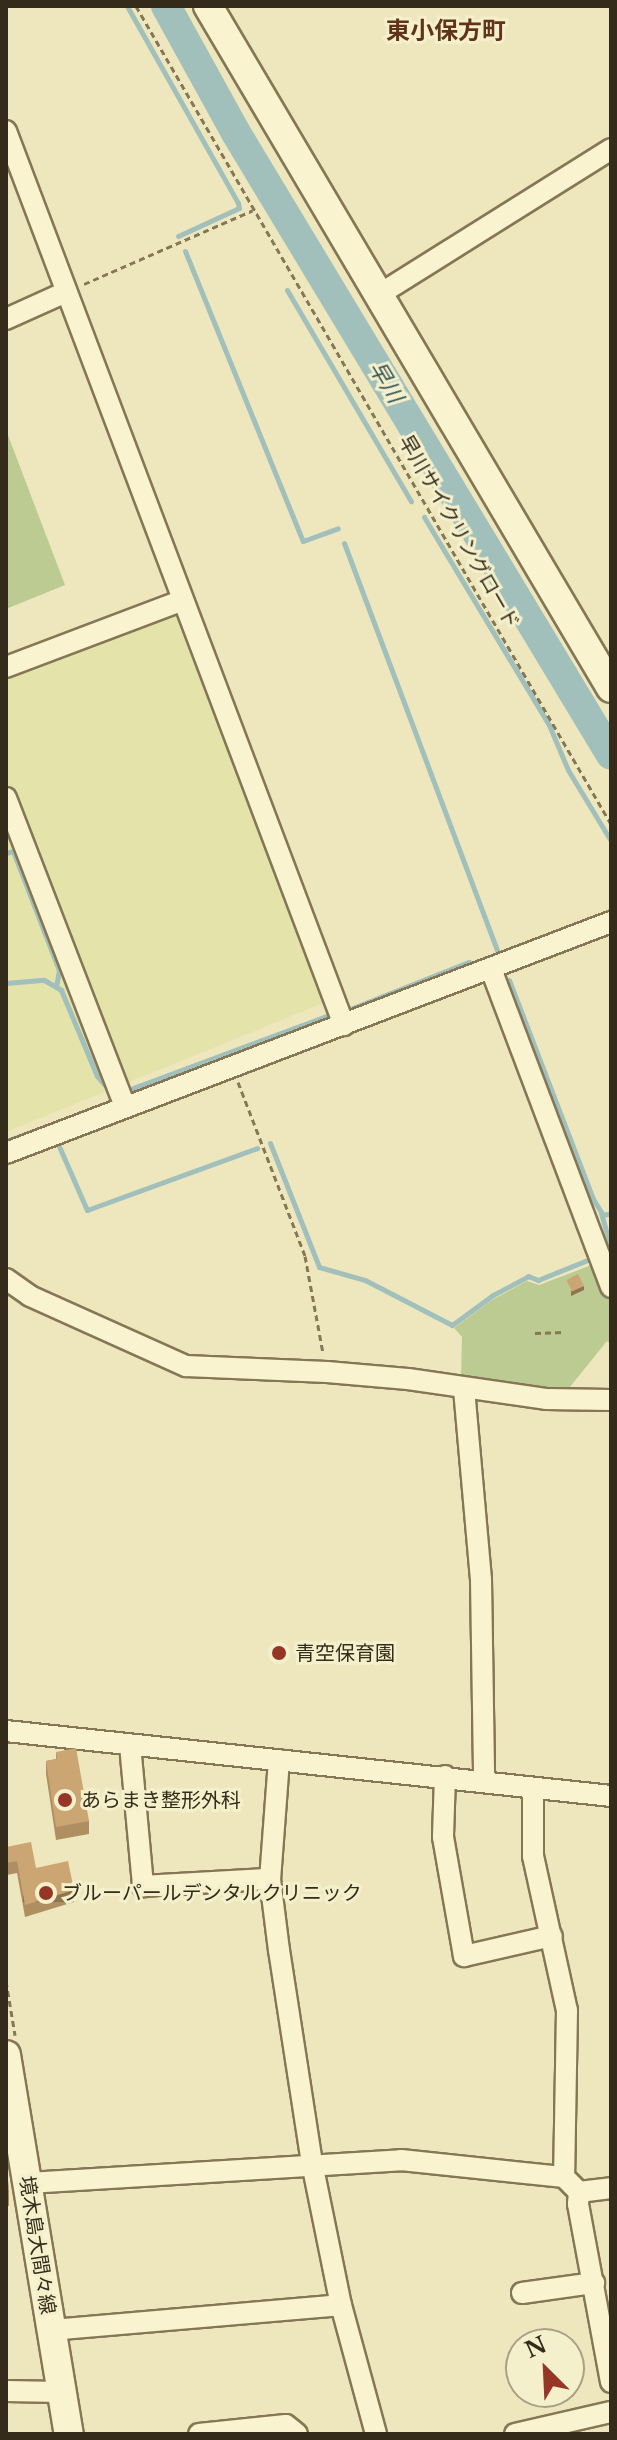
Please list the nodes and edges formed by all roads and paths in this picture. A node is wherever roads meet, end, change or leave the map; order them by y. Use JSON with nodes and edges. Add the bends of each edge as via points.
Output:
{"nodes":[{"id":1,"x":136,"y":6,"type":"edge"},
{"id":2,"x":208,"y":6,"type":"edge"},
{"id":3,"x":6,"y":131,"type":"edge"},
{"id":4,"x":611,"y":149,"type":"edge"},
{"id":5,"x":253,"y":210,"type":"junction"},
{"id":6,"x":66,"y":292,"type":"junction"},
{"id":7,"x":380,"y":294,"type":"junction"},
{"id":8,"x":6,"y":319,"type":"edge"},
{"id":9,"x":181,"y":601,"type":"junction"},
{"id":10,"x":6,"y":667,"type":"edge"},
{"id":11,"x":611,"y":688,"type":"edge"},
{"id":12,"x":6,"y":798,"type":"edge"},
{"id":13,"x":611,"y":824,"type":"edge"},
{"id":14,"x":611,"y":922,"type":"edge"},
{"id":15,"x":491,"y":969,"type":"junction"},
{"id":16,"x":344,"y":1025,"type":"junction"},
{"id":17,"x":233,"y":1068,"type":"junction"},
{"id":18,"x":125,"y":1107,"type":"junction"},
{"id":19,"x":6,"y":1153,"type":"edge"},
{"id":20,"x":6,"y":1279,"type":"edge"},
{"id":21,"x":611,"y":1287,"type":"edge"},
{"id":22,"x":565,"y":1332,"type":"dead end"},
{"id":23,"x":535,"y":1333,"type":"dead end"},
{"id":24,"x":327,"y":1372,"type":"junction"},
{"id":25,"x":464,"y":1389,"type":"junction"},
{"id":26,"x":611,"y":1400,"type":"edge"},
{"id":27,"x":6,"y":1731,"type":"edge"},
{"id":28,"x":130,"y":1745,"type":"junction"},
{"id":29,"x":279,"y":1760,"type":"junction"},
{"id":30,"x":445,"y":1776,"type":"junction"},
{"id":31,"x":484,"y":1782,"type":"junction"},
{"id":32,"x":533,"y":1788,"type":"junction"},
{"id":33,"x":611,"y":1796,"type":"edge"},
{"id":34,"x":270,"y":1879,"type":"junction"},
{"id":35,"x":552,"y":1936,"type":"junction"},
{"id":36,"x":6,"y":2055,"type":"edge"},
{"id":37,"x":9,"y":2096,"type":"edge"},
{"id":38,"x":312,"y":2163,"type":"junction"},
{"id":39,"x":28,"y":2183,"type":"junction"},
{"id":40,"x":572,"y":2185,"type":"junction"},
{"id":41,"x":611,"y":2188,"type":"edge"},
{"id":42,"x":594,"y":2283,"type":"junction"},
{"id":43,"x":522,"y":2293,"type":"dead end"},
{"id":44,"x":341,"y":2305,"type":"junction"},
{"id":45,"x":51,"y":2330,"type":"junction"},
{"id":46,"x":611,"y":2382,"type":"edge"},
{"id":47,"x":6,"y":2391,"type":"edge"},
{"id":48,"x":61,"y":2392,"type":"junction"},
{"id":49,"x":611,"y":2412,"type":"edge"},
{"id":50,"x":69,"y":2434,"type":"edge"},
{"id":51,"x":199,"y":2434,"type":"edge"},
{"id":52,"x":297,"y":2434,"type":"edge"},
{"id":53,"x":376,"y":2434,"type":"edge"},
{"id":54,"x":515,"y":2434,"type":"edge"}],
"edges":[{"from":1,"to":5,"type":"path","name":"早川サイクリングロード"},
{"from":2,"to":7,"type":"street"},
{"from":3,"to":6,"type":"street"},
{"from":4,"to":7,"type":"street"},
{"from":5,"to":6,"type":"path"},
{"from":5,"to":13,"type":"path","name":"早川サイクリングロード"},
{"from":6,"to":8,"type":"street"},
{"from":6,"to":9,"type":"street"},
{"from":7,"to":11,"type":"street"},
{"from":9,"to":10,"type":"street"},
{"from":9,"to":16,"type":"street"},
{"from":12,"to":18,"type":"street"},
{"from":14,"to":15,"type":"street"},
{"from":15,"to":16,"type":"street"},
{"from":15,"to":21,"type":"street"},
{"from":16,"to":17,"type":"street"},
{"from":17,"to":18,"type":"street"},
{"from":17,"to":24,"type":"path","via":[[305,1256]]},
{"from":18,"to":19,"type":"street"},
{"from":20,"to":24,"type":"street","via":[[30,1296],[186,1366]]},
{"from":22,"to":23,"type":"path"},
{"from":24,"to":25,"type":"street"},
{"from":25,"to":26,"type":"street"},
{"from":25,"to":31,"type":"street","via":[[481,1580]]},
{"from":27,"to":28,"type":"street"},
{"from":28,"to":29,"type":"street"},
{"from":28,"to":34,"type":"street","via":[[143,1886]]},
{"from":29,"to":30,"type":"street"},
{"from":29,"to":34,"type":"street"},
{"from":30,"to":31,"type":"street"},
{"from":30,"to":35,"type":"street","via":[[443,1837],[464,1956]]},
{"from":31,"to":32,"type":"street"},
{"from":32,"to":33,"type":"street"},
{"from":32,"to":35,"type":"street","via":[[533,1856]]},
{"from":34,"to":38,"type":"street"},
{"from":35,"to":40,"type":"street","via":[[567,2010]]},
{"from":36,"to":37,"type":"street","name":"境木島大間々線"},
{"from":37,"to":39,"type":"street","name":"境木島大間々線"},
{"from":38,"to":39,"type":"street"},
{"from":38,"to":40,"type":"street","via":[[401,2160]]},
{"from":38,"to":44,"type":"street"},
{"from":39,"to":45,"type":"street","name":"境木島大間々線"},
{"from":40,"to":41,"type":"street"},
{"from":40,"to":42,"type":"street"},
{"from":42,"to":43,"type":"street"},
{"from":42,"to":46,"type":"street"},
{"from":44,"to":45,"type":"street"},
{"from":44,"to":53,"type":"street"},
{"from":45,"to":48,"type":"street","name":"境木島大間々線"},
{"from":47,"to":48,"type":"street"},
{"from":48,"to":50,"type":"street","name":"境木島大間々線"},
{"from":49,"to":54,"type":"street"},
{"from":51,"to":52,"type":"street","via":[[286,2425]]}]}
